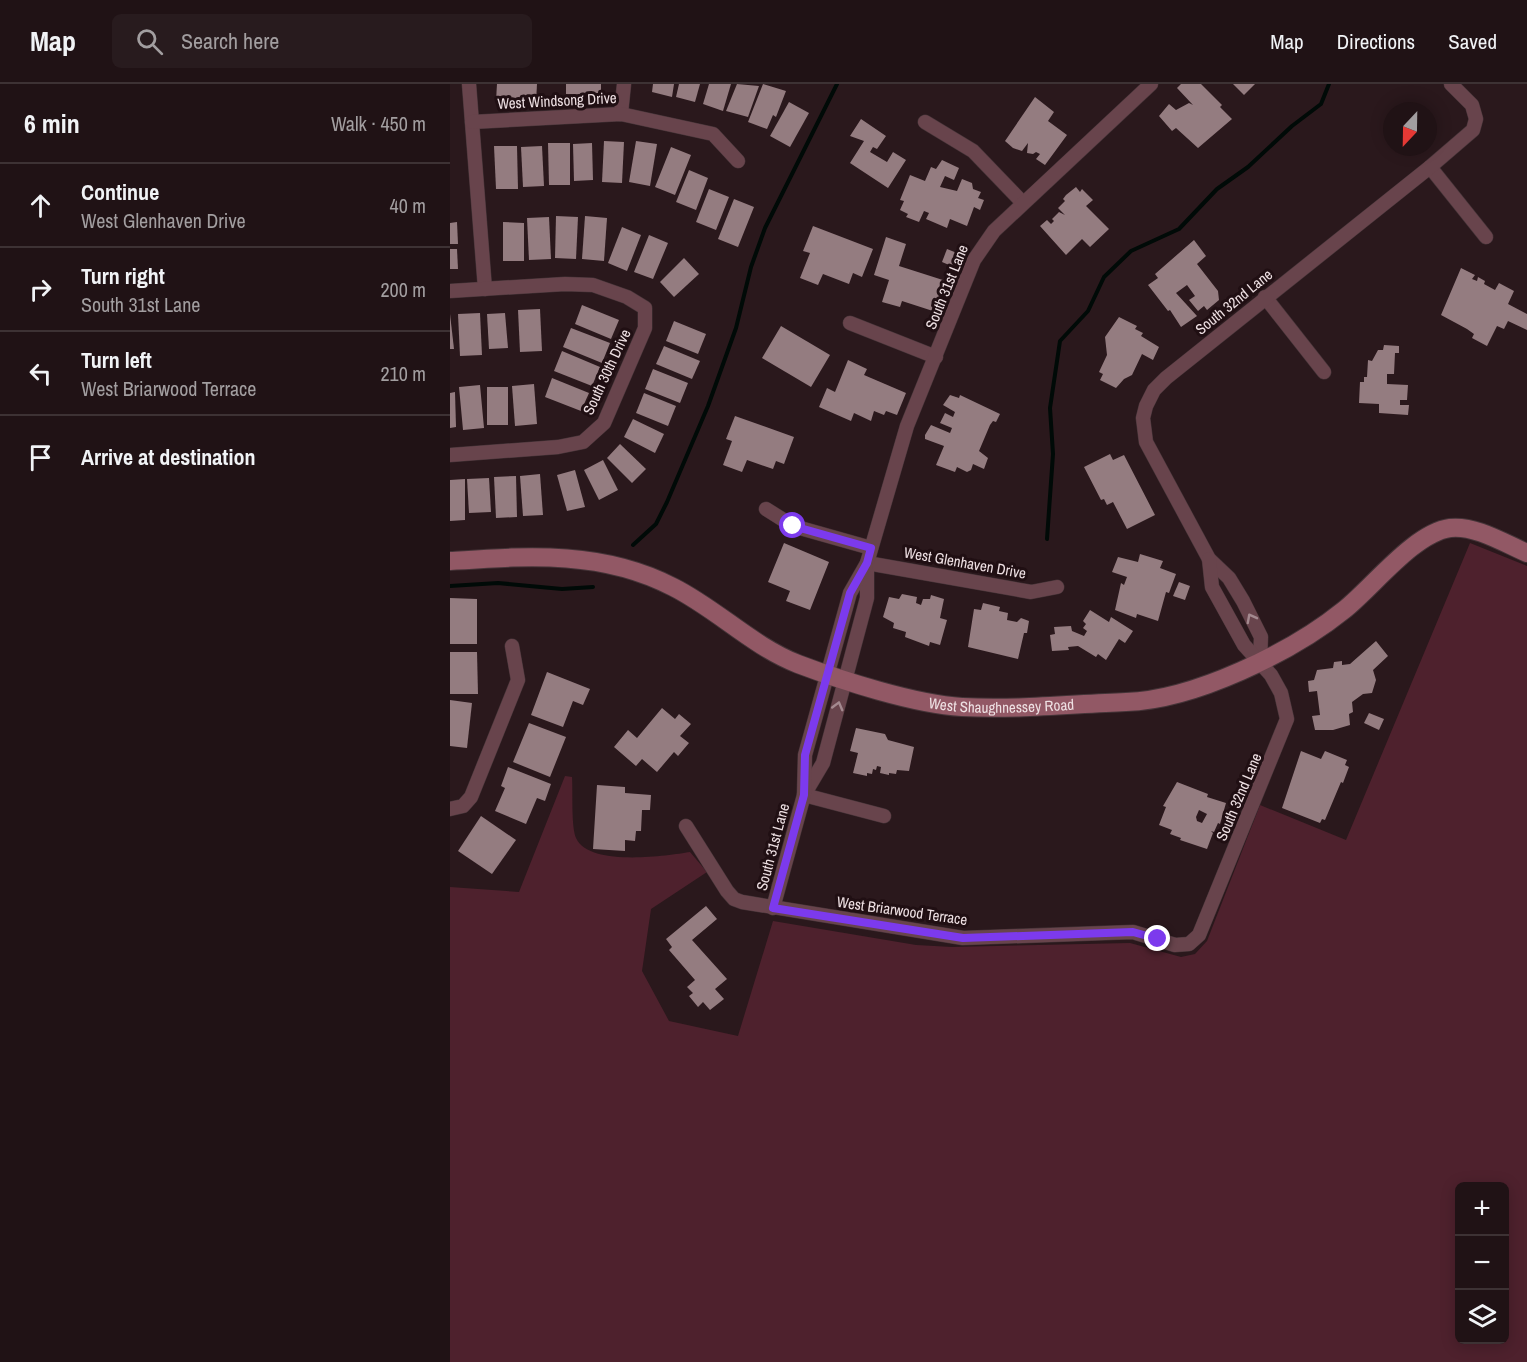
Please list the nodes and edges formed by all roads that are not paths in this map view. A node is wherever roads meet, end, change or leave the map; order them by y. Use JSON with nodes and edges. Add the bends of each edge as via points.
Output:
{"nodes":[{"id":1,"x":469,"y":84,"type":"edge"},
{"id":2,"x":624,"y":84,"type":"edge"},
{"id":3,"x":1150,"y":84,"type":"edge"},
{"id":4,"x":1451,"y":84,"type":"edge"},
{"id":5,"x":621,"y":114,"type":"junction"},
{"id":6,"x":472,"y":122,"type":"junction"},
{"id":7,"x":925,"y":122,"type":"dead end"},
{"id":8,"x":738,"y":161,"type":"dead end"},
{"id":9,"x":1430,"y":168,"type":"junction"},
{"id":10,"x":1023,"y":204,"type":"junction"},
{"id":11,"x":1486,"y":237,"type":"dead end"},
{"id":12,"x":485,"y":289,"type":"junction"},
{"id":13,"x":450,"y":291,"type":"edge"},
{"id":14,"x":1265,"y":297,"type":"junction"},
{"id":15,"x":850,"y":323,"type":"dead end"},
{"id":16,"x":936,"y":357,"type":"junction"},
{"id":17,"x":1324,"y":372,"type":"dead end"},
{"id":18,"x":450,"y":455,"type":"edge"},
{"id":19,"x":766,"y":509,"type":"dead end"},
{"id":20,"x":871,"y":548,"type":"junction"},
{"id":21,"x":1527,"y":553,"type":"edge"},
{"id":22,"x":1209,"y":559,"type":"junction"},
{"id":23,"x":450,"y":561,"type":"edge"},
{"id":24,"x":867,"y":563,"type":"junction"},
{"id":25,"x":1057,"y":587,"type":"dead end"},
{"id":26,"x":842,"y":621,"type":"junction"},
{"id":27,"x":859,"y":626,"type":"junction"},
{"id":28,"x":512,"y":646,"type":"dead end"},
{"id":29,"x":1260,"y":660,"type":"junction"},
{"id":30,"x":828,"y":674,"type":"junction"},
{"id":31,"x":846,"y":679,"type":"junction"},
{"id":32,"x":812,"y":731,"type":"junction"},
{"id":33,"x":830,"y":737,"type":"junction"},
{"id":34,"x":804,"y":795,"type":"junction"},
{"id":35,"x":450,"y":809,"type":"edge"},
{"id":36,"x":884,"y":816,"type":"dead end"},
{"id":37,"x":686,"y":826,"type":"dead end"},
{"id":38,"x":773,"y":908,"type":"junction"},
{"id":39,"x":1189,"y":944,"type":"joint"}],
"edges":[{"from":1,"to":6,"type":"street"},
{"from":2,"to":5,"type":"street"},
{"from":3,"to":10,"type":"street","name":"South 31st Lane"},
{"from":4,"to":9,"type":"street","name":"South 32nd Lane","via":[[1472,105],[1476,118],[1473,130]]},
{"from":5,"to":6,"type":"street","name":"West Windsong Drive"},
{"from":5,"to":8,"type":"street","name":"West Windsong Drive","via":[[713,134]]},
{"from":6,"to":12,"type":"street"},
{"from":7,"to":10,"type":"street","via":[[973,151]]},
{"from":9,"to":11,"type":"street"},
{"from":9,"to":14,"type":"street","name":"South 32nd Lane"},
{"from":10,"to":16,"type":"street","name":"South 31st Lane","via":[[983,244]]},
{"from":12,"to":13,"type":"street"},
{"from":12,"to":18,"type":"street","name":"South 30th Drive","via":[[592,285],[645,308],[645,328],[604,423],[583,442]]},
{"from":14,"to":17,"type":"street"},
{"from":14,"to":22,"type":"street","name":"South 32nd Lane","via":[[1166,378],[1154,390],[1143,418],[1150,452]]},
{"from":15,"to":16,"type":"street"},
{"from":16,"to":20,"type":"street","name":"South 31st Lane","via":[[907,426]]},
{"from":19,"to":20,"type":"street","via":[[793,526]]},
{"from":20,"to":24,"type":"street","name":"South 31st Lane"},
{"from":21,"to":29,"type":"street","name":"West Shaughnessey Road","via":[[1463,528],[1431,534],[1320,629]]},
{"from":22,"to":29,"type":"street","name":"South 32nd Lane","via":[[1212,587],[1244,645]]},
{"from":29,"to":22,"type":"street","name":"South 32nd Lane","one_way":true,"via":[[1261,637],[1229,578]]},
{"from":23,"to":30,"type":"street","name":"West Shaughnessey Road","via":[[556,556],[621,567],[673,587],[769,650]]},
{"from":24,"to":25,"type":"street","name":"West Glenhaven Drive","via":[[1031,592]]},
{"from":24,"to":26,"type":"street","name":"South 31st Lane","via":[[850,593]]},
{"from":24,"to":27,"type":"street","name":"South 31st Lane","via":[[867,598]]},
{"from":26,"to":27,"type":"street"},
{"from":26,"to":30,"type":"street","name":"South 31st Lane"},
{"from":27,"to":31,"type":"street","name":"South 31st Lane"},
{"from":28,"to":35,"type":"street","via":[[518,680],[471,797],[463,806]]},
{"from":29,"to":31,"type":"street","name":"West Shaughnessey Road","via":[[1183,693],[1131,702],[965,707]]},
{"from":29,"to":39,"type":"street","name":"South 32nd Lane","via":[[1281,693],[1287,709],[1286,728],[1199,935]]},
{"from":30,"to":31,"type":"street","name":"West Shaughnessey Road"},
{"from":30,"to":32,"type":"street","name":"South 31st Lane"},
{"from":33,"to":31,"type":"street","name":"South 31st Lane","one_way":true},
{"from":32,"to":33,"type":"street"},
{"from":32,"to":34,"type":"street","name":"South 31st Lane","via":[[805,755]]},
{"from":33,"to":34,"type":"street","name":"South 31st Lane","via":[[824,763]]},
{"from":34,"to":36,"type":"street"},
{"from":34,"to":38,"type":"street","name":"South 31st Lane"},
{"from":37,"to":38,"type":"street","name":"West Briarwood Terrace","via":[[734,899]]},
{"from":38,"to":39,"type":"street","name":"West Briarwood Terrace","via":[[954,937],[1133,932],[1175,945]]}]}
